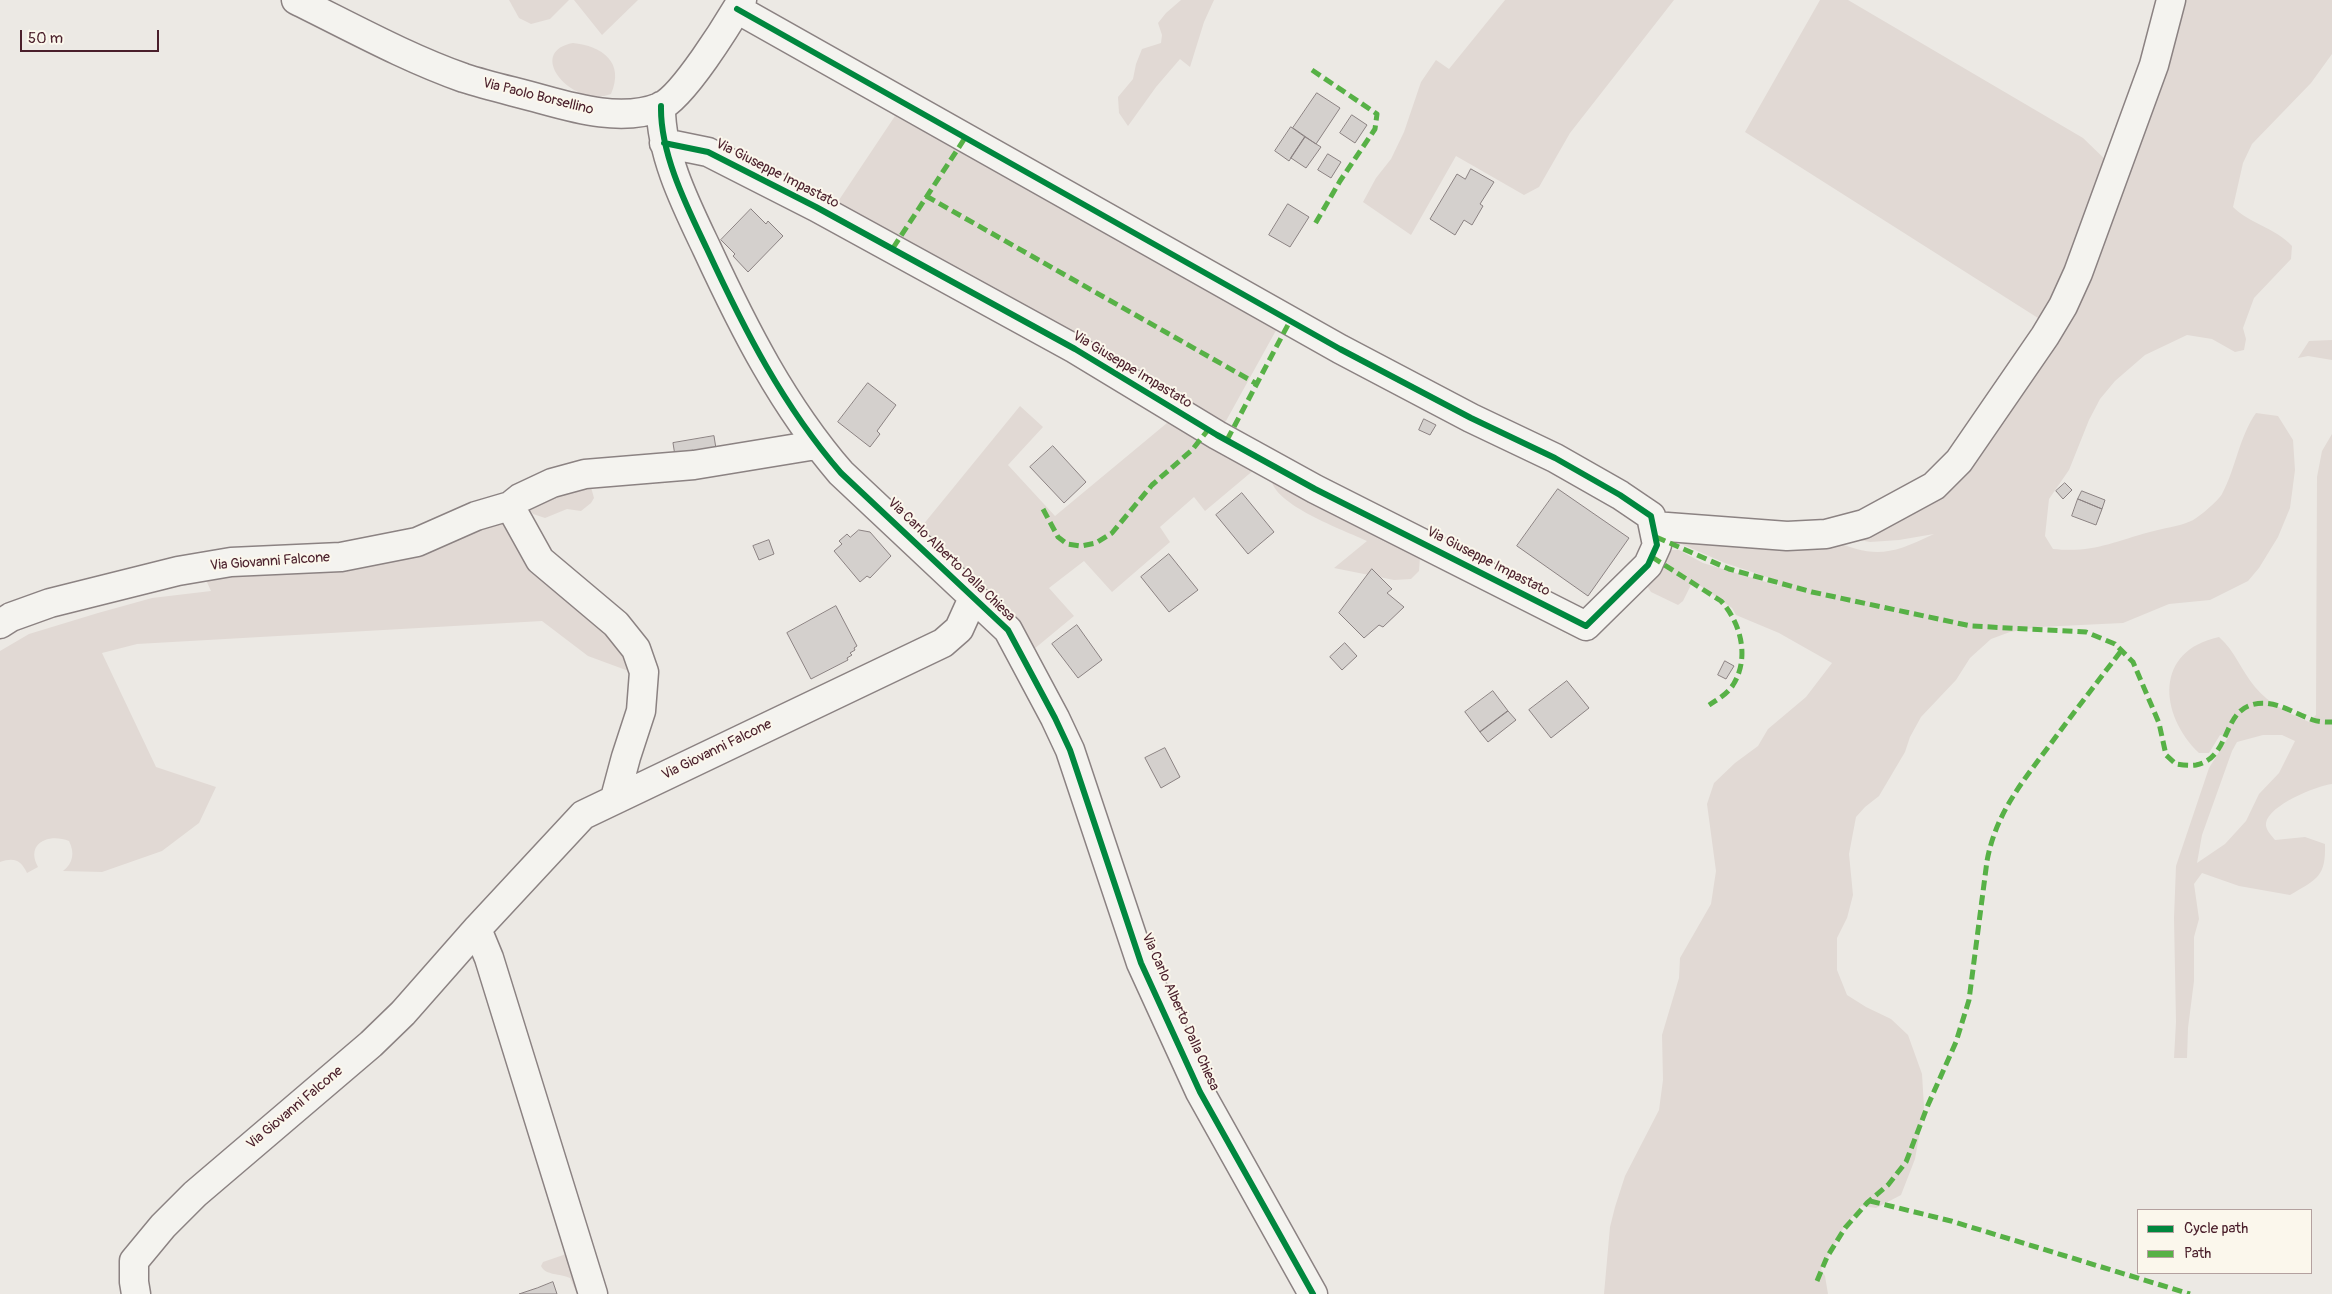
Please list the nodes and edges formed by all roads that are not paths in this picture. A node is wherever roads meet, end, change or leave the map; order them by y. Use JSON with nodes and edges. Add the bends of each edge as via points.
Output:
{"nodes":[{"id":1,"x":296,"y":0,"type":"edge"},
{"id":2,"x":2171,"y":0,"type":"edge"},
{"id":3,"x":740,"y":4,"type":"edge"},
{"id":4,"x":661,"y":106,"type":"junction"},
{"id":5,"x":664,"y":142,"type":"junction"},
{"id":6,"x":816,"y":445,"type":"junction"},
{"id":7,"x":510,"y":506,"type":"junction"},
{"id":8,"x":1654,"y":526,"type":"junction"},
{"id":9,"x":973,"y":598,"type":"junction"},
{"id":10,"x":0,"y":624,"type":"edge"},
{"id":11,"x":615,"y":798,"type":"junction"},
{"id":12,"x":477,"y":929,"type":"junction"},
{"id":13,"x":136,"y":1294,"type":"edge"},
{"id":14,"x":593,"y":1294,"type":"edge"},
{"id":15,"x":1313,"y":1294,"type":"edge"}],
"edges":[{"from":1,"to":4,"type":"street","name":"Via Paolo Borsellino","via":[[464,78],[601,113]]},
{"from":2,"to":8,"type":"street","via":[[2154,65],[2063,306],[1959,461],[1934,486],[1864,524],[1846,530],[1787,536]]},
{"from":3,"to":4,"type":"street","name":"Via Paolo Borsellino","via":[[681,89]]},
{"from":3,"to":8,"type":"street","via":[[1340,349],[1620,494],[1651,516]]},
{"from":4,"to":5,"type":"street","name":"Via Carlo Alberto Dalla Chiesa"},
{"from":5,"to":6,"type":"street","name":"Via Carlo Alberto Dalla Chiesa","via":[[689,211],[729,297],[770,375]]},
{"from":5,"to":8,"type":"street","name":"Via Giuseppe Impastato","via":[[708,152],[816,207],[1075,349],[1217,435],[1315,489],[1586,626],[1648,565],[1657,545]]},
{"from":6,"to":7,"type":"street","via":[[694,465],[585,474],[552,483]]},
{"from":6,"to":9,"type":"street","name":"Via Carlo Alberto Dalla Chiesa","via":[[841,473]]},
{"from":7,"to":10,"type":"street","name":"Via Giovanni Falcone","via":[[476,516],[417,542],[341,557],[231,562],[178,571],[50,603]]},
{"from":7,"to":11,"type":"street","via":[[540,560],[616,624],[636,649],[644,672],[641,711]]},
{"from":9,"to":11,"type":"street","name":"Via Giovanni Falcone","via":[[959,629],[943,643]]},
{"from":9,"to":15,"type":"street","name":"Via Carlo Alberto Dalla Chiesa","via":[[1008,630],[1055,718],[1070,750],[1141,963],[1200,1092]]},
{"from":11,"to":12,"type":"street","name":"Via Giovanni Falcone","via":[[583,815]]},
{"from":12,"to":13,"type":"street","name":"Via Giovanni Falcone","via":[[403,1013],[371,1044],[195,1194],[163,1226],[134,1261]]},
{"from":12,"to":14,"type":"street","via":[[489,958]]}]}
